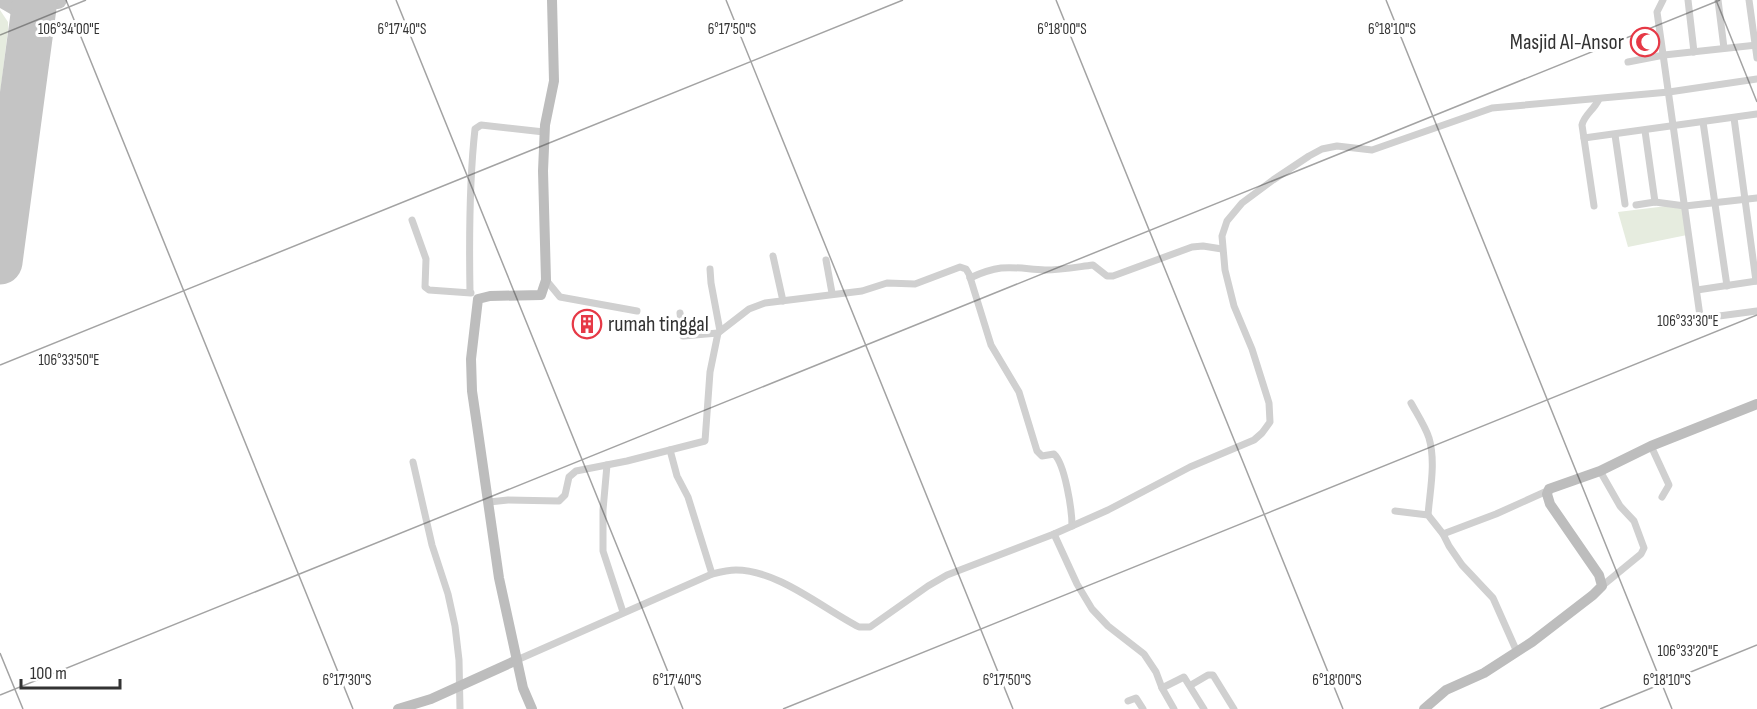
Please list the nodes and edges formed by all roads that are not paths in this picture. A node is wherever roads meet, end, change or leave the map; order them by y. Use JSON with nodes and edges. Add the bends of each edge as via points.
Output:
{"nodes":[{"id":1,"x":552,"y":0,"type":"edge"},
{"id":2,"x":1663,"y":0,"type":"edge"},
{"id":3,"x":1688,"y":0,"type":"edge"},
{"id":4,"x":1718,"y":0,"type":"edge"},
{"id":5,"x":1749,"y":0,"type":"edge"},
{"id":6,"x":1756,"y":45,"type":"edge"},
{"id":7,"x":1724,"y":48,"type":"junction"},
{"id":8,"x":1694,"y":52,"type":"junction"},
{"id":9,"x":1664,"y":55,"type":"junction"},
{"id":10,"x":1757,"y":58,"type":"edge"},
{"id":11,"x":1628,"y":62,"type":"dead end"},
{"id":12,"x":1757,"y":79,"type":"edge"},
{"id":13,"x":1669,"y":92,"type":"junction"},
{"id":14,"x":1599,"y":99,"type":"junction"},
{"id":15,"x":1757,"y":114,"type":"edge"},
{"id":16,"x":1734,"y":118,"type":"junction"},
{"id":17,"x":1703,"y":122,"type":"junction"},
{"id":18,"x":1674,"y":126,"type":"junction"},
{"id":19,"x":1645,"y":131,"type":"junction"},
{"id":20,"x":544,"y":132,"type":"junction"},
{"id":21,"x":1615,"y":135,"type":"junction"},
{"id":22,"x":1584,"y":138,"type":"junction"},
{"id":23,"x":1757,"y":198,"type":"edge"},
{"id":24,"x":1745,"y":199,"type":"junction"},
{"id":25,"x":1655,"y":202,"type":"junction"},
{"id":26,"x":1715,"y":203,"type":"junction"},
{"id":27,"x":1625,"y":204,"type":"dead end"},
{"id":28,"x":1636,"y":205,"type":"dead end"},
{"id":29,"x":1594,"y":206,"type":"dead end"},
{"id":30,"x":1684,"y":206,"type":"junction"},
{"id":31,"x":412,"y":220,"type":"dead end"},
{"id":32,"x":1222,"y":249,"type":"junction"},
{"id":33,"x":773,"y":256,"type":"dead end"},
{"id":34,"x":826,"y":260,"type":"dead end"},
{"id":35,"x":710,"y":269,"type":"dead end"},
{"id":36,"x":970,"y":278,"type":"junction"},
{"id":37,"x":546,"y":280,"type":"junction"},
{"id":38,"x":1757,"y":281,"type":"edge"},
{"id":39,"x":1726,"y":286,"type":"junction"},
{"id":40,"x":1697,"y":290,"type":"junction"},
{"id":41,"x":832,"y":293,"type":"junction"},
{"id":42,"x":474,"y":295,"type":"junction"},
{"id":43,"x":541,"y":295,"type":"junction"},
{"id":44,"x":560,"y":297,"type":"junction"},
{"id":45,"x":783,"y":301,"type":"junction"},
{"id":46,"x":637,"y":311,"type":"dead end"},
{"id":47,"x":1757,"y":311,"type":"edge"},
{"id":48,"x":680,"y":313,"type":"dead end"},
{"id":49,"x":719,"y":332,"type":"junction"},
{"id":50,"x":1411,"y":403,"type":"dead end"},
{"id":51,"x":1757,"y":404,"type":"edge"},
{"id":52,"x":1651,"y":446,"type":"junction"},
{"id":53,"x":670,"y":450,"type":"junction"},
{"id":54,"x":412,"y":462,"type":"dead end"},
{"id":55,"x":607,"y":465,"type":"junction"},
{"id":56,"x":1600,"y":471,"type":"junction"},
{"id":57,"x":1547,"y":491,"type":"junction"},
{"id":58,"x":1662,"y":497,"type":"dead end"},
{"id":59,"x":489,"y":502,"type":"junction"},
{"id":60,"x":1395,"y":511,"type":"dead end"},
{"id":61,"x":1428,"y":515,"type":"junction"},
{"id":62,"x":1072,"y":526,"type":"junction"},
{"id":63,"x":1054,"y":534,"type":"junction"},
{"id":64,"x":1443,"y":534,"type":"junction"},
{"id":65,"x":712,"y":574,"type":"junction"},
{"id":66,"x":1602,"y":586,"type":"junction"},
{"id":67,"x":623,"y":612,"type":"junction"},
{"id":68,"x":1517,"y":652,"type":"junction"},
{"id":69,"x":517,"y":660,"type":"junction"},
{"id":70,"x":1191,"y":685,"type":"junction"},
{"id":71,"x":459,"y":687,"type":"junction"},
{"id":72,"x":1162,"y":688,"type":"junction"},
{"id":73,"x":1128,"y":701,"type":"dead end"},
{"id":74,"x":398,"y":709,"type":"edge"},
{"id":75,"x":460,"y":709,"type":"edge"},
{"id":76,"x":532,"y":709,"type":"edge"},
{"id":77,"x":1143,"y":709,"type":"edge"},
{"id":78,"x":1174,"y":709,"type":"edge"},
{"id":79,"x":1204,"y":709,"type":"edge"},
{"id":80,"x":1234,"y":709,"type":"edge"},
{"id":81,"x":1424,"y":709,"type":"edge"}],
"edges":[{"from":1,"to":20,"type":"street","via":[[554,73]]},
{"from":2,"to":9,"type":"street","via":[[1657,12]]},
{"from":3,"to":8,"type":"street"},
{"from":4,"to":7,"type":"street"},
{"from":5,"to":6,"type":"street"},
{"from":6,"to":7,"type":"street"},
{"from":6,"to":10,"type":"street"},
{"from":7,"to":8,"type":"street"},
{"from":8,"to":9,"type":"street"},
{"from":9,"to":11,"type":"street"},
{"from":9,"to":13,"type":"street"},
{"from":12,"to":13,"type":"street"},
{"from":13,"to":14,"type":"street"},
{"from":13,"to":18,"type":"street"},
{"from":14,"to":22,"type":"street","via":[[1582,122]]},
{"from":14,"to":32,"type":"street","via":[[1492,108],[1372,150],[1337,146],[1316,152],[1235,210],[1224,228]]},
{"from":15,"to":16,"type":"street"},
{"from":16,"to":17,"type":"street"},
{"from":16,"to":24,"type":"street"},
{"from":17,"to":18,"type":"street"},
{"from":17,"to":26,"type":"street"},
{"from":18,"to":19,"type":"street"},
{"from":18,"to":30,"type":"street"},
{"from":19,"to":21,"type":"street"},
{"from":19,"to":25,"type":"street"},
{"from":20,"to":37,"type":"street"},
{"from":20,"to":42,"type":"street","via":[[481,125],[475,129],[470,201]]},
{"from":21,"to":22,"type":"street"},
{"from":21,"to":27,"type":"street"},
{"from":22,"to":29,"type":"street"},
{"from":23,"to":24,"type":"street"},
{"from":24,"to":26,"type":"street"},
{"from":24,"to":38,"type":"street"},
{"from":25,"to":28,"type":"street"},
{"from":25,"to":30,"type":"street"},
{"from":26,"to":30,"type":"street"},
{"from":26,"to":39,"type":"street"},
{"from":30,"to":40,"type":"street"},
{"from":31,"to":42,"type":"street","via":[[426,259],[425,287]]},
{"from":32,"to":36,"type":"street","via":[[1192,247],[1113,276],[1093,265],[1053,270],[1018,266],[1000,267]]},
{"from":32,"to":62,"type":"street","via":[[1234,306],[1267,395],[1270,422],[1254,440]]},
{"from":33,"to":45,"type":"street"},
{"from":34,"to":41,"type":"street"},
{"from":35,"to":49,"type":"street"},
{"from":36,"to":41,"type":"street","via":[[966,269],[960,267],[915,284],[887,283],[862,291]]},
{"from":36,"to":62,"type":"street","via":[[991,345],[1019,392],[1037,451],[1042,456],[1056,454],[1060,460]]},
{"from":37,"to":43,"type":"street"},
{"from":37,"to":44,"type":"street"},
{"from":38,"to":39,"type":"street"},
{"from":39,"to":40,"type":"street"},
{"from":40,"to":47,"type":"street","via":[[1702,318]]},
{"from":41,"to":45,"type":"street"},
{"from":42,"to":43,"type":"street"},
{"from":42,"to":59,"type":"street","via":[[471,375]]},
{"from":43,"to":44,"type":"street"},
{"from":44,"to":46,"type":"street"},
{"from":45,"to":49,"type":"street","via":[[754,306]]},
{"from":48,"to":49,"type":"street","via":[[682,336]]},
{"from":49,"to":53,"type":"street","via":[[710,372],[706,440]]},
{"from":50,"to":61,"type":"street","via":[[1431,447]]},
{"from":51,"to":52,"type":"street"},
{"from":52,"to":56,"type":"street"},
{"from":52,"to":58,"type":"street","via":[[1669,485]]},
{"from":53,"to":55,"type":"street"},
{"from":53,"to":65,"type":"street"},
{"from":54,"to":71,"type":"street","via":[[455,626]]},
{"from":55,"to":59,"type":"street","via":[[572,473],[559,501]]},
{"from":55,"to":67,"type":"street","via":[[603,551]]},
{"from":56,"to":57,"type":"street"},
{"from":56,"to":66,"type":"street","via":[[1620,506],[1634,521],[1644,548]]},
{"from":57,"to":64,"type":"street"},
{"from":57,"to":66,"type":"street","via":[[1556,513],[1599,575]]},
{"from":59,"to":69,"type":"street","via":[[497,567]]},
{"from":60,"to":61,"type":"street"},
{"from":61,"to":64,"type":"street"},
{"from":62,"to":63,"type":"street"},
{"from":63,"to":65,"type":"street","via":[[947,574],[867,628],[766,576],[734,570]]},
{"from":63,"to":72,"type":"street","via":[[1092,609],[1144,654]]},
{"from":64,"to":68,"type":"street","via":[[1462,565],[1493,598]]},
{"from":65,"to":67,"type":"street"},
{"from":66,"to":68,"type":"street"},
{"from":67,"to":69,"type":"street"},
{"from":68,"to":81,"type":"street","via":[[1446,690]]},
{"from":69,"to":71,"type":"street"},
{"from":69,"to":76,"type":"street"},
{"from":70,"to":72,"type":"street","via":[[1182,677]]},
{"from":70,"to":79,"type":"street"},
{"from":70,"to":80,"type":"street","via":[[1213,675]]},
{"from":71,"to":74,"type":"street"},
{"from":71,"to":75,"type":"street"},
{"from":72,"to":78,"type":"street"},
{"from":73,"to":77,"type":"street","via":[[1136,698]]}]}
